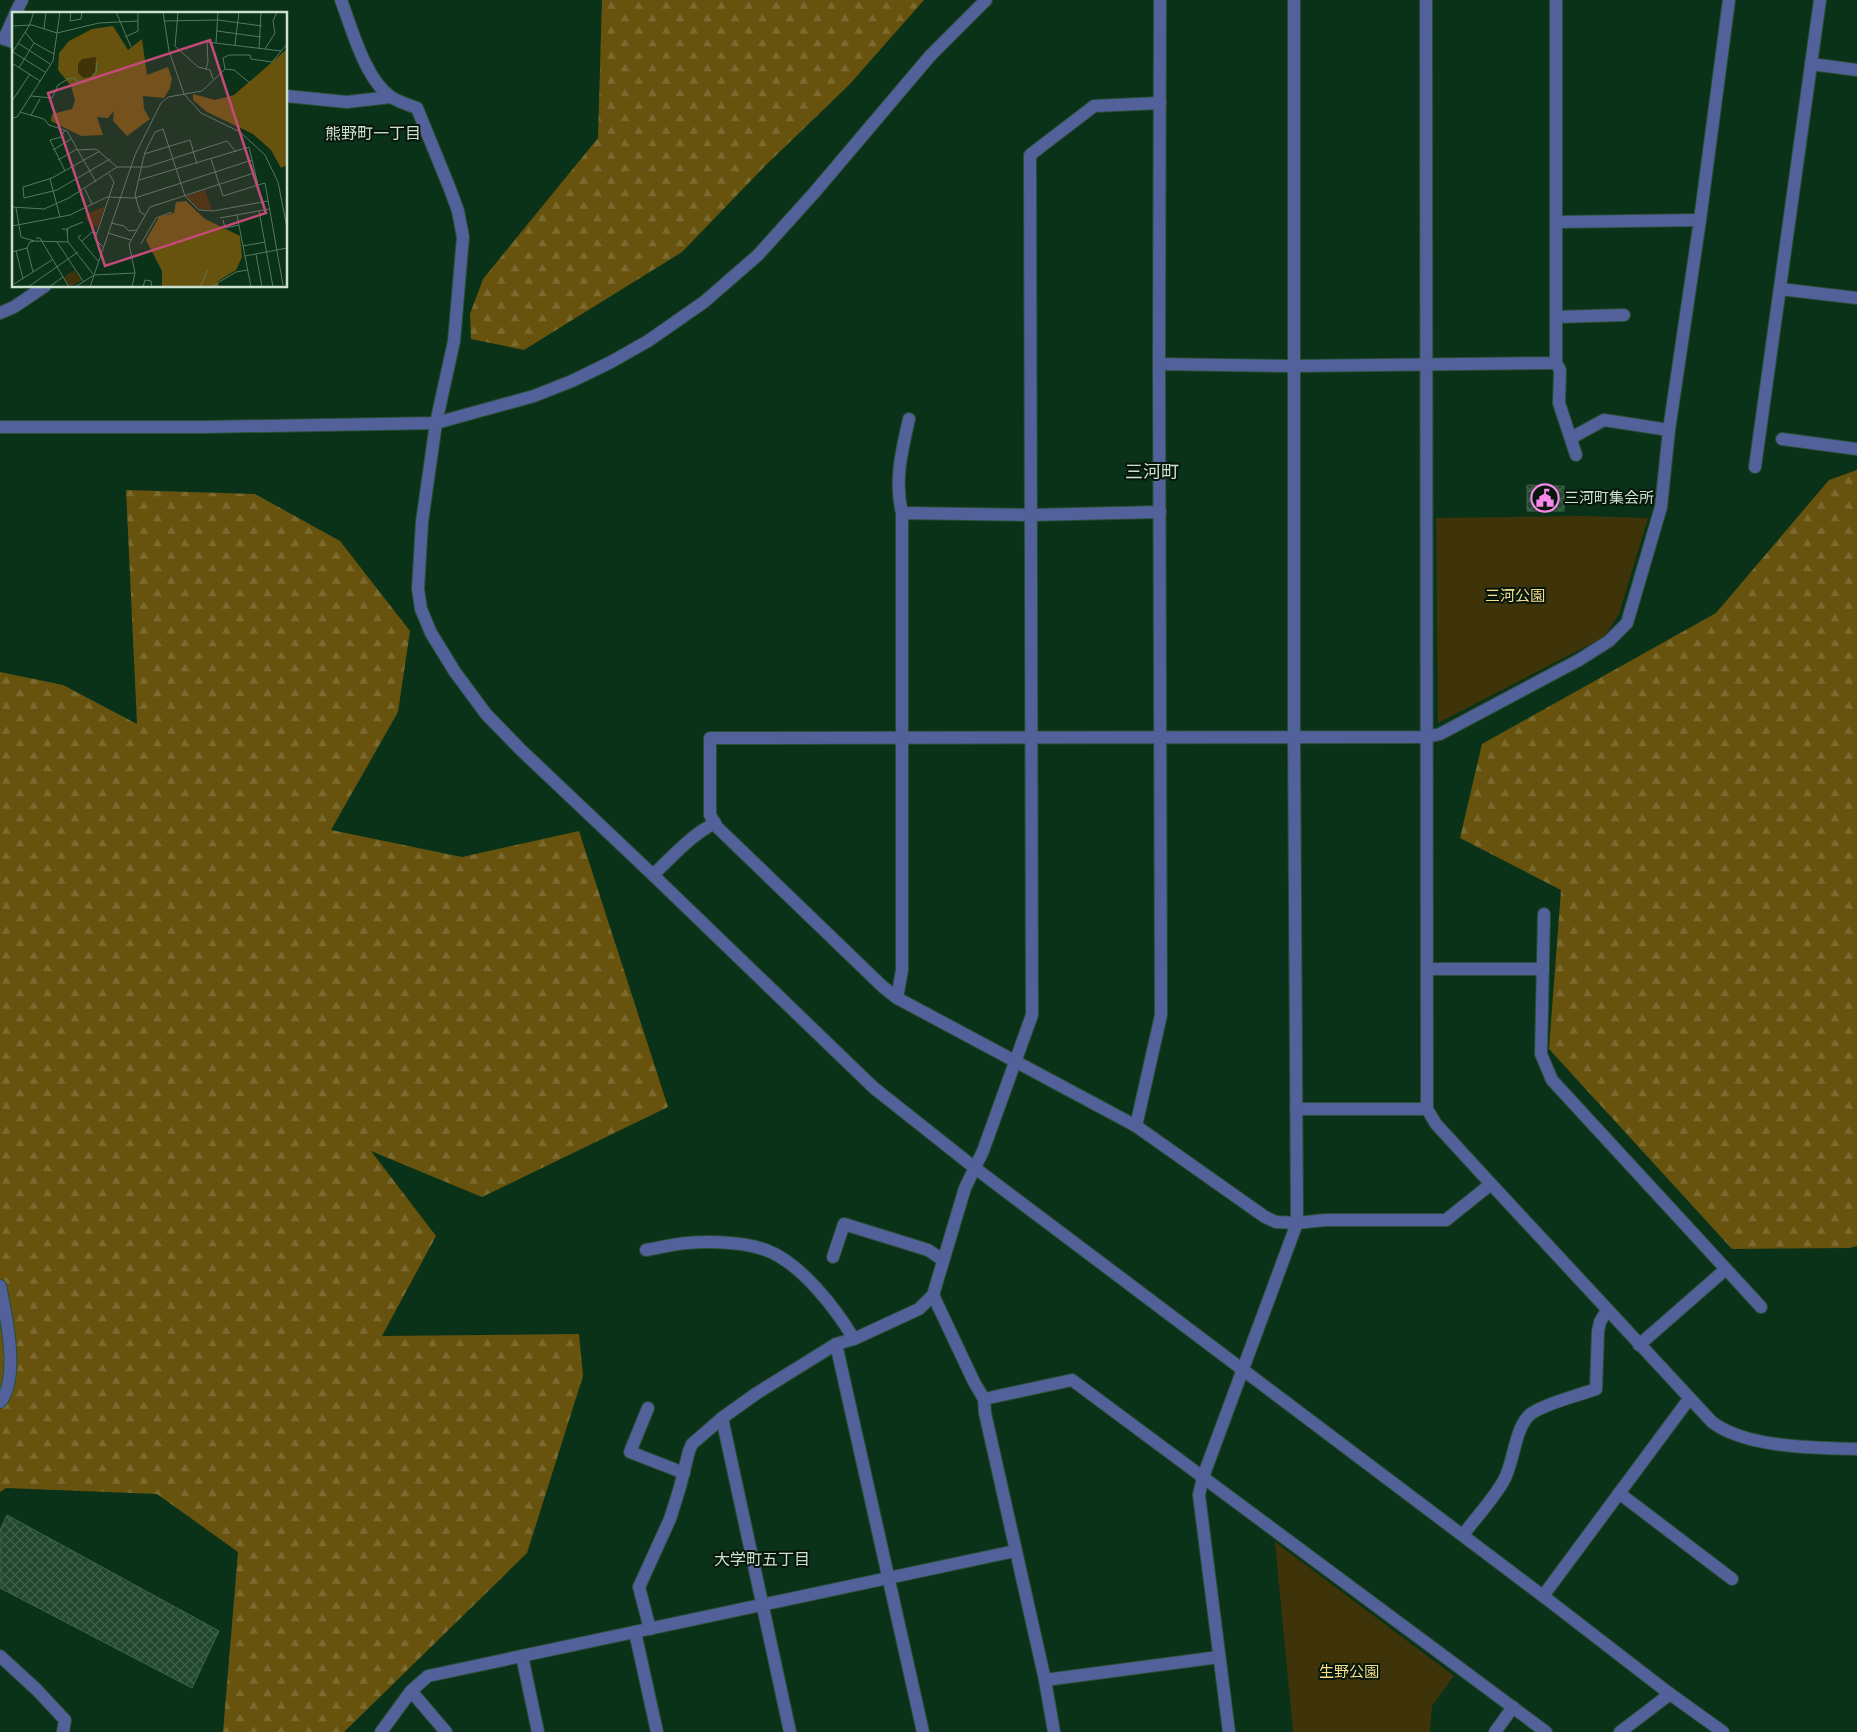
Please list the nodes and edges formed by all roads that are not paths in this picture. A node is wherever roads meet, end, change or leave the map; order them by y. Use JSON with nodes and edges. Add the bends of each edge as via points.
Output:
{"nodes":[{"id":1,"x":22,"y":0,"type":"edge"},
{"id":2,"x":341,"y":0,"type":"edge"},
{"id":3,"x":986,"y":0,"type":"edge"},
{"id":4,"x":1160,"y":0,"type":"edge"},
{"id":5,"x":1294,"y":0,"type":"edge"},
{"id":6,"x":1426,"y":0,"type":"edge"},
{"id":7,"x":1556,"y":0,"type":"edge"},
{"id":8,"x":1729,"y":0,"type":"edge"},
{"id":9,"x":1820,"y":0,"type":"edge"},
{"id":10,"x":16,"y":12,"type":"edge"},
{"id":11,"x":12,"y":20,"type":"edge"},
{"id":12,"x":12,"y":41,"type":"edge"},
{"id":13,"x":1811,"y":64,"type":"junction"},
{"id":14,"x":1857,"y":70,"type":"edge"},
{"id":15,"x":288,"y":96,"type":"edge"},
{"id":16,"x":391,"y":97,"type":"junction"},
{"id":17,"x":1160,"y":103,"type":"junction"},
{"id":18,"x":1700,"y":220,"type":"junction"},
{"id":19,"x":1556,"y":222,"type":"junction"},
{"id":20,"x":42,"y":288,"type":"edge"},
{"id":21,"x":1780,"y":289,"type":"junction"},
{"id":22,"x":1857,"y":298,"type":"edge"},
{"id":23,"x":0,"y":313,"type":"edge"},
{"id":24,"x":1624,"y":315,"type":"dead end"},
{"id":25,"x":1556,"y":317,"type":"junction"},
{"id":26,"x":1556,"y":363,"type":"junction"},
{"id":27,"x":1159,"y":364,"type":"junction"},
{"id":28,"x":1427,"y":364,"type":"junction"},
{"id":29,"x":1294,"y":366,"type":"junction"},
{"id":30,"x":910,"y":419,"type":"dead end"},
{"id":31,"x":436,"y":423,"type":"junction"},
{"id":32,"x":0,"y":427,"type":"edge"},
{"id":33,"x":1669,"y":430,"type":"junction"},
{"id":34,"x":1571,"y":438,"type":"junction"},
{"id":35,"x":1782,"y":439,"type":"dead end"},
{"id":36,"x":1857,"y":449,"type":"edge"},
{"id":37,"x":1576,"y":455,"type":"dead end"},
{"id":38,"x":1755,"y":467,"type":"dead end"},
{"id":39,"x":1160,"y":512,"type":"junction"},
{"id":40,"x":902,"y":513,"type":"junction"},
{"id":41,"x":1031,"y":515,"type":"junction"},
{"id":42,"x":1160,"y":737,"type":"junction"},
{"id":43,"x":1294,"y":737,"type":"junction"},
{"id":44,"x":1426,"y":737,"type":"junction"},
{"id":45,"x":902,"y":738,"type":"junction"},
{"id":46,"x":1031,"y":738,"type":"junction"},
{"id":47,"x":715,"y":823,"type":"junction"},
{"id":48,"x":654,"y":875,"type":"junction"},
{"id":49,"x":1544,"y":914,"type":"dead end"},
{"id":50,"x":1427,"y":969,"type":"junction"},
{"id":51,"x":1543,"y":969,"type":"junction"},
{"id":52,"x":897,"y":998,"type":"junction"},
{"id":53,"x":1015,"y":1061,"type":"junction"},
{"id":54,"x":1296,"y":1109,"type":"junction"},
{"id":55,"x":1427,"y":1109,"type":"junction"},
{"id":56,"x":1136,"y":1126,"type":"junction"},
{"id":57,"x":975,"y":1168,"type":"junction"},
{"id":58,"x":1491,"y":1184,"type":"junction"},
{"id":59,"x":1297,"y":1223,"type":"junction"},
{"id":60,"x":646,"y":1250,"type":"dead end"},
{"id":61,"x":833,"y":1257,"type":"dead end"},
{"id":62,"x":943,"y":1260,"type":"junction"},
{"id":63,"x":1726,"y":1269,"type":"junction"},
{"id":64,"x":0,"y":1286,"type":"edge"},
{"id":65,"x":933,"y":1295,"type":"junction"},
{"id":66,"x":1761,"y":1307,"type":"dead end"},
{"id":67,"x":1607,"y":1310,"type":"junction"},
{"id":68,"x":854,"y":1339,"type":"junction"},
{"id":69,"x":836,"y":1344,"type":"junction"},
{"id":70,"x":1639,"y":1345,"type":"junction"},
{"id":71,"x":1244,"y":1371,"type":"junction"},
{"id":72,"x":984,"y":1399,"type":"junction"},
{"id":73,"x":1689,"y":1399,"type":"junction"},
{"id":74,"x":0,"y":1402,"type":"edge"},
{"id":75,"x":648,"y":1408,"type":"dead end"},
{"id":76,"x":722,"y":1418,"type":"junction"},
{"id":77,"x":1857,"y":1449,"type":"edge"},
{"id":78,"x":684,"y":1473,"type":"junction"},
{"id":79,"x":1203,"y":1477,"type":"junction"},
{"id":80,"x":1620,"y":1493,"type":"junction"},
{"id":81,"x":1463,"y":1535,"type":"junction"},
{"id":82,"x":1015,"y":1551,"type":"junction"},
{"id":83,"x":888,"y":1579,"type":"junction"},
{"id":84,"x":1732,"y":1579,"type":"dead end"},
{"id":85,"x":1544,"y":1596,"type":"junction"},
{"id":86,"x":762,"y":1604,"type":"junction"},
{"id":87,"x":650,"y":1629,"type":"junction"},
{"id":88,"x":636,"y":1632,"type":"junction"},
{"id":89,"x":0,"y":1656,"type":"edge"},
{"id":90,"x":522,"y":1656,"type":"junction"},
{"id":91,"x":1219,"y":1657,"type":"junction"},
{"id":92,"x":1045,"y":1680,"type":"junction"},
{"id":93,"x":411,"y":1691,"type":"junction"},
{"id":94,"x":1670,"y":1694,"type":"junction"},
{"id":95,"x":1513,"y":1707,"type":"junction"},
{"id":96,"x":63,"y":1732,"type":"edge"},
{"id":97,"x":381,"y":1732,"type":"edge"},
{"id":98,"x":446,"y":1732,"type":"edge"},
{"id":99,"x":538,"y":1732,"type":"edge"},
{"id":100,"x":657,"y":1732,"type":"edge"},
{"id":101,"x":790,"y":1732,"type":"edge"},
{"id":102,"x":922,"y":1732,"type":"edge"},
{"id":103,"x":1054,"y":1732,"type":"edge"},
{"id":104,"x":1229,"y":1732,"type":"edge"},
{"id":105,"x":1495,"y":1732,"type":"edge"},
{"id":106,"x":1546,"y":1732,"type":"edge"},
{"id":107,"x":1620,"y":1732,"type":"edge"},
{"id":108,"x":1723,"y":1732,"type":"edge"}],
"edges":[{"from":1,"to":10,"type":"street"},
{"from":2,"to":16,"type":"street","via":[[374,79]]},
{"from":3,"to":31,"type":"street","via":[[930,56],[758,255],[704,302],[648,341],[572,381],[534,396]]},
{"from":4,"to":17,"type":"street"},
{"from":5,"to":29,"type":"street"},
{"from":6,"to":28,"type":"street"},
{"from":7,"to":19,"type":"street"},
{"from":8,"to":18,"type":"street"},
{"from":9,"to":13,"type":"street"},
{"from":11,"to":12,"type":"street","via":[[4,39]]},
{"from":13,"to":14,"type":"street"},
{"from":13,"to":21,"type":"street"},
{"from":15,"to":16,"type":"street","via":[[347,102]]},
{"from":16,"to":31,"type":"street","via":[[417,108],[458,211],[463,237],[454,341]]},
{"from":17,"to":27,"type":"street"},
{"from":17,"to":41,"type":"street","via":[[1094,106],[1030,155]]},
{"from":18,"to":19,"type":"street"},
{"from":18,"to":33,"type":"street"},
{"from":19,"to":25,"type":"street"},
{"from":20,"to":23,"type":"street"},
{"from":21,"to":22,"type":"street"},
{"from":21,"to":38,"type":"street"},
{"from":24,"to":25,"type":"street"},
{"from":25,"to":26,"type":"street"},
{"from":26,"to":28,"type":"street"},
{"from":26,"to":34,"type":"street","via":[[1560,370],[1559,403]]},
{"from":27,"to":29,"type":"street"},
{"from":27,"to":39,"type":"street"},
{"from":28,"to":29,"type":"street"},
{"from":28,"to":44,"type":"street"},
{"from":29,"to":43,"type":"street"},
{"from":30,"to":40,"type":"street","via":[[899,468]]},
{"from":31,"to":32,"type":"street"},
{"from":31,"to":48,"type":"street","via":[[422,522],[418,590],[431,633],[486,714]]},
{"from":33,"to":34,"type":"street","via":[[1604,420]]},
{"from":33,"to":44,"type":"street","via":[[1661,507],[1627,623],[1609,641],[1579,660],[1440,734]]},
{"from":34,"to":37,"type":"street"},
{"from":35,"to":36,"type":"street"},
{"from":39,"to":41,"type":"street"},
{"from":39,"to":42,"type":"street"},
{"from":40,"to":41,"type":"street"},
{"from":40,"to":45,"type":"street"},
{"from":41,"to":46,"type":"street"},
{"from":42,"to":43,"type":"street"},
{"from":42,"to":46,"type":"street"},
{"from":42,"to":56,"type":"street","via":[[1161,1014]]},
{"from":43,"to":44,"type":"street"},
{"from":43,"to":54,"type":"street"},
{"from":44,"to":50,"type":"street"},
{"from":45,"to":46,"type":"street"},
{"from":45,"to":47,"type":"street","via":[[710,738],[710,815]]},
{"from":45,"to":52,"type":"street","via":[[902,970]]},
{"from":46,"to":53,"type":"street","via":[[1032,1014]]},
{"from":47,"to":48,"type":"street","via":[[691,838]]},
{"from":47,"to":52,"type":"street"},
{"from":48,"to":57,"type":"street","via":[[874,1088]]},
{"from":49,"to":51,"type":"street"},
{"from":50,"to":51,"type":"street"},
{"from":50,"to":55,"type":"street"},
{"from":51,"to":63,"type":"street","via":[[1541,1054],[1552,1080]]},
{"from":52,"to":53,"type":"street"},
{"from":53,"to":56,"type":"street"},
{"from":53,"to":57,"type":"street"},
{"from":54,"to":55,"type":"street"},
{"from":54,"to":59,"type":"street"},
{"from":55,"to":58,"type":"street","via":[[1436,1124]]},
{"from":56,"to":59,"type":"street","via":[[1253,1211],[1276,1222]]},
{"from":57,"to":62,"type":"street"},
{"from":57,"to":71,"type":"street"},
{"from":58,"to":59,"type":"street","via":[[1446,1220]]},
{"from":58,"to":67,"type":"street"},
{"from":59,"to":71,"type":"street"},
{"from":60,"to":68,"type":"street","via":[[687,1243],[735,1244],[767,1251],[786,1262],[815,1287]]},
{"from":61,"to":62,"type":"street","via":[[844,1224],[928,1250]]},
{"from":62,"to":65,"type":"street"},
{"from":63,"to":66,"type":"street"},
{"from":63,"to":70,"type":"street"},
{"from":64,"to":74,"type":"street","via":[[11,1372],[7,1392]]},
{"from":65,"to":68,"type":"street","via":[[919,1309]]},
{"from":65,"to":72,"type":"street"},
{"from":67,"to":70,"type":"street"},
{"from":67,"to":81,"type":"street","via":[[1598,1331],[1596,1388],[1547,1406],[1525,1420],[1505,1479]]},
{"from":68,"to":69,"type":"street"},
{"from":69,"to":76,"type":"street"},
{"from":69,"to":83,"type":"street"},
{"from":70,"to":73,"type":"street"},
{"from":71,"to":79,"type":"street"},
{"from":71,"to":81,"type":"street"},
{"from":72,"to":79,"type":"street","via":[[1072,1380]]},
{"from":72,"to":82,"type":"street"},
{"from":73,"to":77,"type":"street","via":[[1712,1422],[1733,1434],[1807,1448]]},
{"from":73,"to":80,"type":"street"},
{"from":75,"to":78,"type":"street","via":[[630,1452]]},
{"from":76,"to":78,"type":"street","via":[[692,1444]]},
{"from":76,"to":86,"type":"street"},
{"from":78,"to":87,"type":"street","via":[[670,1519],[639,1588]]},
{"from":79,"to":91,"type":"street","via":[[1199,1495]]},
{"from":79,"to":95,"type":"street"},
{"from":80,"to":84,"type":"street"},
{"from":80,"to":85,"type":"street"},
{"from":81,"to":85,"type":"street"},
{"from":82,"to":83,"type":"street"},
{"from":82,"to":92,"type":"street"},
{"from":83,"to":86,"type":"street"},
{"from":83,"to":102,"type":"street"},
{"from":85,"to":94,"type":"street"},
{"from":86,"to":87,"type":"street"},
{"from":86,"to":101,"type":"street"},
{"from":87,"to":88,"type":"street"},
{"from":88,"to":90,"type":"street"},
{"from":88,"to":100,"type":"street"},
{"from":89,"to":96,"type":"street","via":[[65,1720]]},
{"from":90,"to":93,"type":"street","via":[[428,1676]]},
{"from":90,"to":99,"type":"street"},
{"from":91,"to":92,"type":"street"},
{"from":91,"to":104,"type":"street"},
{"from":92,"to":103,"type":"street"},
{"from":93,"to":97,"type":"street"},
{"from":93,"to":98,"type":"street"},
{"from":94,"to":107,"type":"street"},
{"from":94,"to":108,"type":"street"},
{"from":95,"to":105,"type":"street"},
{"from":95,"to":106,"type":"street"}]}
